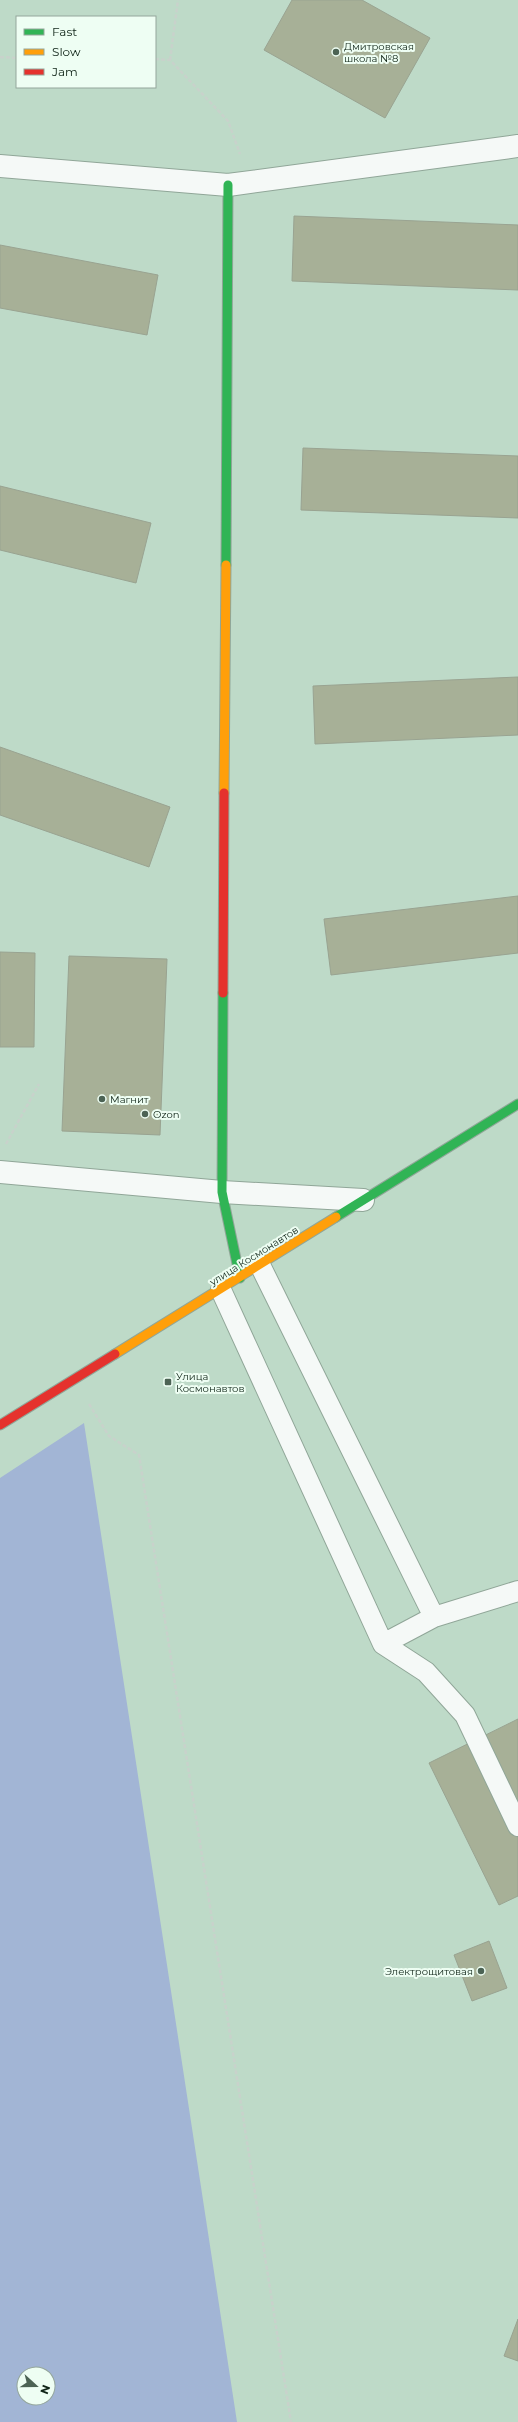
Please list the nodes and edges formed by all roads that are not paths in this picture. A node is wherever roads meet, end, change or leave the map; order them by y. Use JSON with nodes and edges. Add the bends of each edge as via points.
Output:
{"nodes":[{"id":1,"x":518,"y":146,"type":"edge"},
{"id":2,"x":0,"y":166,"type":"edge"},
{"id":3,"x":228,"y":185,"type":"junction"},
{"id":4,"x":518,"y":1104,"type":"edge"},
{"id":5,"x":0,"y":1172,"type":"edge"},
{"id":6,"x":222,"y":1192,"type":"junction"},
{"id":7,"x":362,"y":1200,"type":"junction"},
{"id":8,"x":260,"y":1265,"type":"junction"},
{"id":9,"x":240,"y":1278,"type":"junction"},
{"id":10,"x":221,"y":1290,"type":"junction"},
{"id":11,"x":0,"y":1425,"type":"edge"},
{"id":12,"x":518,"y":1591,"type":"edge"},
{"id":13,"x":434,"y":1618,"type":"junction"},
{"id":14,"x":383,"y":1644,"type":"junction"},
{"id":15,"x":518,"y":1826,"type":"edge"}],
"edges":[{"from":1,"to":3,"type":"street"},
{"from":2,"to":3,"type":"street"},
{"from":3,"to":6,"type":"street"},
{"from":4,"to":7,"type":"street","name":"улица Космонавтов"},
{"from":5,"to":6,"type":"street"},
{"from":6,"to":7,"type":"street"},
{"from":6,"to":9,"type":"street"},
{"from":7,"to":8,"type":"street","name":"улица Космонавтов"},
{"from":8,"to":9,"type":"street","name":"улица Космонавтов"},
{"from":8,"to":13,"type":"lane"},
{"from":9,"to":10,"type":"street","name":"улица Космонавтов"},
{"from":10,"to":11,"type":"street","name":"улица Космонавтов"},
{"from":10,"to":14,"type":"lane"},
{"from":12,"to":13,"type":"lane"},
{"from":13,"to":14,"type":"lane"},
{"from":14,"to":15,"type":"lane","via":[[426,1672],[465,1715]]}]}
